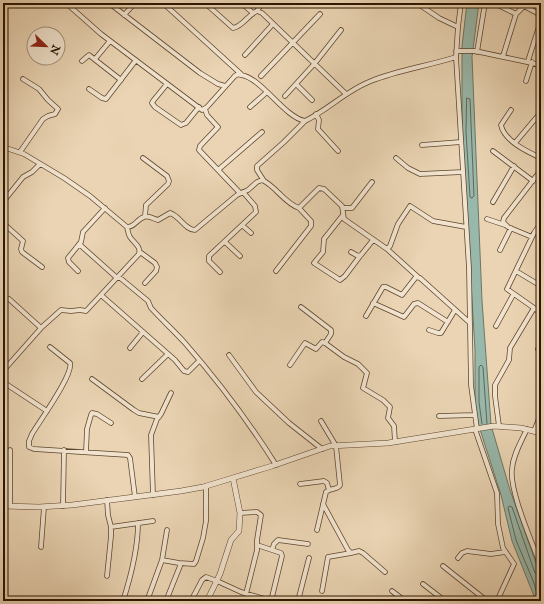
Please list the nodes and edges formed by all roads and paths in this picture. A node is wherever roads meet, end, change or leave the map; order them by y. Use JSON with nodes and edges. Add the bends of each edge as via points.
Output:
{"nodes":[{"id":1,"x":66,"y":3,"type":"edge"},
{"id":2,"x":109,"y":3,"type":"edge"},
{"id":3,"x":135,"y":3,"type":"edge"},
{"id":4,"x":164,"y":3,"type":"edge"},
{"id":5,"x":205,"y":3,"type":"edge"},
{"id":6,"x":241,"y":3,"type":"edge"},
{"id":7,"x":262,"y":3,"type":"edge"},
{"id":8,"x":417,"y":3,"type":"edge"},
{"id":9,"x":461,"y":3,"type":"edge"},
{"id":10,"x":485,"y":3,"type":"edge"},
{"id":11,"x":494,"y":3,"type":"edge"},
{"id":12,"x":255,"y":12,"type":"junction"},
{"id":13,"x":320,"y":14,"type":"dead end"},
{"id":14,"x":516,"y":14,"type":"junction"},
{"id":15,"x":124,"y":15,"type":"junction"},
{"id":16,"x":541,"y":15,"type":"edge"},
{"id":17,"x":541,"y":20,"type":"edge"},
{"id":18,"x":273,"y":24,"type":"junction"},
{"id":19,"x":458,"y":27,"type":"junction"},
{"id":20,"x":342,"y":30,"type":"dead end"},
{"id":21,"x":110,"y":41,"type":"junction"},
{"id":22,"x":293,"y":42,"type":"junction"},
{"id":23,"x":458,"y":50,"type":"junction"},
{"id":24,"x":476,"y":52,"type":"junction"},
{"id":25,"x":245,"y":55,"type":"dead end"},
{"id":26,"x":456,"y":56,"type":"junction"},
{"id":27,"x":503,"y":56,"type":"junction"},
{"id":28,"x":95,"y":59,"type":"junction"},
{"id":29,"x":136,"y":60,"type":"junction"},
{"id":30,"x":82,"y":61,"type":"dead end"},
{"id":31,"x":530,"y":62,"type":"junction"},
{"id":32,"x":315,"y":63,"type":"junction"},
{"id":33,"x":541,"y":65,"type":"edge"},
{"id":34,"x":240,"y":74,"type":"junction"},
{"id":35,"x":261,"y":76,"type":"dead end"},
{"id":36,"x":23,"y":79,"type":"dead end"},
{"id":37,"x":121,"y":80,"type":"junction"},
{"id":38,"x":526,"y":81,"type":"dead end"},
{"id":39,"x":167,"y":84,"type":"junction"},
{"id":40,"x":296,"y":84,"type":"junction"},
{"id":41,"x":225,"y":86,"type":"junction"},
{"id":42,"x":89,"y":89,"type":"dead end"},
{"id":43,"x":267,"y":92,"type":"junction"},
{"id":44,"x":346,"y":94,"type":"junction"},
{"id":45,"x":285,"y":96,"type":"dead end"},
{"id":46,"x":312,"y":100,"type":"dead end"},
{"id":47,"x":199,"y":107,"type":"junction"},
{"id":48,"x":250,"y":108,"type":"dead end"},
{"id":49,"x":205,"y":109,"type":"junction"},
{"id":50,"x":511,"y":110,"type":"dead end"},
{"id":51,"x":541,"y":112,"type":"edge"},
{"id":52,"x":316,"y":114,"type":"junction"},
{"id":53,"x":305,"y":120,"type":"junction"},
{"id":54,"x":262,"y":132,"type":"dead end"},
{"id":55,"x":461,"y":142,"type":"junction"},
{"id":56,"x":515,"y":143,"type":"junction"},
{"id":57,"x":422,"y":145,"type":"dead end"},
{"id":58,"x":3,"y":147,"type":"edge"},
{"id":59,"x":338,"y":151,"type":"dead end"},
{"id":60,"x":493,"y":151,"type":"dead end"},
{"id":61,"x":20,"y":152,"type":"junction"},
{"id":62,"x":142,"y":158,"type":"dead end"},
{"id":63,"x":396,"y":158,"type":"dead end"},
{"id":64,"x":541,"y":158,"type":"edge"},
{"id":65,"x":40,"y":164,"type":"junction"},
{"id":66,"x":514,"y":166,"type":"junction"},
{"id":67,"x":218,"y":170,"type":"junction"},
{"id":68,"x":541,"y":170,"type":"edge"},
{"id":69,"x":463,"y":172,"type":"junction"},
{"id":70,"x":533,"y":180,"type":"junction"},
{"id":71,"x":264,"y":181,"type":"junction"},
{"id":72,"x":372,"y":182,"type":"dead end"},
{"id":73,"x":242,"y":193,"type":"junction"},
{"id":74,"x":3,"y":202,"type":"edge"},
{"id":75,"x":493,"y":202,"type":"dead end"},
{"id":76,"x":105,"y":208,"type":"junction"},
{"id":77,"x":299,"y":208,"type":"junction"},
{"id":78,"x":343,"y":208,"type":"junction"},
{"id":79,"x":343,"y":214,"type":"junction"},
{"id":80,"x":145,"y":216,"type":"junction"},
{"id":81,"x":487,"y":219,"type":"dead end"},
{"id":82,"x":3,"y":223,"type":"edge"},
{"id":83,"x":541,"y":223,"type":"edge"},
{"id":84,"x":506,"y":225,"type":"junction"},
{"id":85,"x":242,"y":226,"type":"junction"},
{"id":86,"x":127,"y":227,"type":"junction"},
{"id":87,"x":466,"y":227,"type":"junction"},
{"id":88,"x":511,"y":228,"type":"junction"},
{"id":89,"x":251,"y":233,"type":"dead end"},
{"id":90,"x":532,"y":237,"type":"junction"},
{"id":91,"x":373,"y":240,"type":"junction"},
{"id":92,"x":225,"y":242,"type":"junction"},
{"id":93,"x":79,"y":244,"type":"junction"},
{"id":94,"x":387,"y":249,"type":"junction"},
{"id":95,"x":500,"y":250,"type":"dead end"},
{"id":96,"x":140,"y":252,"type":"junction"},
{"id":97,"x":351,"y":252,"type":"dead end"},
{"id":98,"x":240,"y":256,"type":"dead end"},
{"id":99,"x":360,"y":256,"type":"junction"},
{"id":100,"x":42,"y":267,"type":"dead end"},
{"id":101,"x":78,"y":271,"type":"dead end"},
{"id":102,"x":276,"y":271,"type":"dead end"},
{"id":103,"x":516,"y":271,"type":"junction"},
{"id":104,"x":220,"y":272,"type":"dead end"},
{"id":105,"x":119,"y":277,"type":"junction"},
{"id":106,"x":419,"y":277,"type":"junction"},
{"id":107,"x":145,"y":283,"type":"dead end"},
{"id":108,"x":541,"y":286,"type":"edge"},
{"id":109,"x":101,"y":295,"type":"junction"},
{"id":110,"x":513,"y":295,"type":"junction"},
{"id":111,"x":3,"y":300,"type":"edge"},
{"id":112,"x":373,"y":303,"type":"junction"},
{"id":113,"x":301,"y":307,"type":"dead end"},
{"id":114,"x":534,"y":308,"type":"junction"},
{"id":115,"x":455,"y":310,"type":"junction"},
{"id":116,"x":541,"y":313,"type":"edge"},
{"id":117,"x":366,"y":316,"type":"dead end"},
{"id":118,"x":448,"y":322,"type":"junction"},
{"id":119,"x":470,"y":323,"type":"junction"},
{"id":120,"x":496,"y":326,"type":"dead end"},
{"id":121,"x":42,"y":327,"type":"junction"},
{"id":122,"x":429,"y":330,"type":"dead end"},
{"id":123,"x":144,"y":332,"type":"junction"},
{"id":124,"x":541,"y":342,"type":"edge"},
{"id":125,"x":325,"y":343,"type":"junction"},
{"id":126,"x":50,"y":347,"type":"dead end"},
{"id":127,"x":130,"y":348,"type":"dead end"},
{"id":128,"x":538,"y":349,"type":"dead end"},
{"id":129,"x":168,"y":354,"type":"junction"},
{"id":130,"x":229,"y":355,"type":"dead end"},
{"id":131,"x":199,"y":361,"type":"junction"},
{"id":132,"x":290,"y":365,"type":"dead end"},
{"id":133,"x":3,"y":371,"type":"edge"},
{"id":134,"x":92,"y":379,"type":"dead end"},
{"id":135,"x":142,"y":379,"type":"dead end"},
{"id":136,"x":3,"y":382,"type":"edge"},
{"id":137,"x":171,"y":393,"type":"dead end"},
{"id":138,"x":46,"y":411,"type":"junction"},
{"id":139,"x":541,"y":414,"type":"edge"},
{"id":140,"x":475,"y":415,"type":"junction"},
{"id":141,"x":439,"y":416,"type":"dead end"},
{"id":142,"x":159,"y":417,"type":"junction"},
{"id":143,"x":321,"y":421,"type":"dead end"},
{"id":144,"x":111,"y":423,"type":"dead end"},
{"id":145,"x":496,"y":426,"type":"junction"},
{"id":146,"x":478,"y":428,"type":"junction"},
{"id":147,"x":527,"y":429,"type":"junction"},
{"id":148,"x":534,"y":431,"type":"junction"},
{"id":149,"x":541,"y":433,"type":"edge"},
{"id":150,"x":395,"y":442,"type":"junction"},
{"id":151,"x":336,"y":446,"type":"junction"},
{"id":152,"x":322,"y":449,"type":"junction"},
{"id":153,"x":10,"y":450,"type":"dead end"},
{"id":154,"x":64,"y":450,"type":"junction"},
{"id":155,"x":86,"y":452,"type":"junction"},
{"id":156,"x":276,"y":465,"type":"junction"},
{"id":157,"x":233,"y":478,"type":"junction"},
{"id":158,"x":300,"y":484,"type":"dead end"},
{"id":159,"x":206,"y":486,"type":"junction"},
{"id":160,"x":329,"y":490,"type":"junction"},
{"id":161,"x":153,"y":495,"type":"junction"},
{"id":162,"x":135,"y":497,"type":"junction"},
{"id":163,"x":107,"y":500,"type":"junction"},
{"id":164,"x":322,"y":504,"type":"junction"},
{"id":165,"x":3,"y":506,"type":"edge"},
{"id":166,"x":10,"y":506,"type":"junction"},
{"id":167,"x":62,"y":506,"type":"junction"},
{"id":168,"x":44,"y":507,"type":"junction"},
{"id":169,"x":240,"y":513,"type":"junction"},
{"id":170,"x":154,"y":522,"type":"dead end"},
{"id":171,"x":138,"y":523,"type":"junction"},
{"id":172,"x":111,"y":527,"type":"junction"},
{"id":173,"x":167,"y":530,"type":"dead end"},
{"id":174,"x":317,"y":530,"type":"dead end"},
{"id":175,"x":308,"y":544,"type":"dead end"},
{"id":176,"x":257,"y":545,"type":"junction"},
{"id":177,"x":41,"y":547,"type":"dead end"},
{"id":178,"x":272,"y":550,"type":"junction"},
{"id":179,"x":505,"y":552,"type":"junction"},
{"id":180,"x":351,"y":553,"type":"junction"},
{"id":181,"x":308,"y":558,"type":"dead end"},
{"id":182,"x":458,"y":558,"type":"dead end"},
{"id":183,"x":162,"y":560,"type":"junction"},
{"id":184,"x":179,"y":564,"type":"junction"},
{"id":185,"x":443,"y":566,"type":"dead end"},
{"id":186,"x":541,"y":567,"type":"edge"},
{"id":187,"x":385,"y":572,"type":"dead end"},
{"id":188,"x":106,"y":576,"type":"dead end"},
{"id":189,"x":217,"y":580,"type":"junction"},
{"id":190,"x":423,"y":584,"type":"dead end"},
{"id":191,"x":322,"y":591,"type":"dead end"},
{"id":192,"x":392,"y":591,"type":"dead end"},
{"id":193,"x":246,"y":594,"type":"junction"},
{"id":194,"x":260,"y":600,"type":"edge"},
{"id":195,"x":123,"y":601,"type":"edge"},
{"id":196,"x":147,"y":601,"type":"edge"},
{"id":197,"x":166,"y":601,"type":"edge"},
{"id":198,"x":191,"y":601,"type":"edge"},
{"id":199,"x":206,"y":601,"type":"edge"},
{"id":200,"x":298,"y":601,"type":"edge"},
{"id":201,"x":405,"y":601,"type":"edge"},
{"id":202,"x":445,"y":601,"type":"edge"},
{"id":203,"x":488,"y":601,"type":"edge"},
{"id":204,"x":497,"y":601,"type":"edge"}],
"edges":[{"from":1,"to":21,"type":"street"},
{"from":2,"to":15,"type":"street"},
{"from":3,"to":15,"type":"street"},
{"from":4,"to":34,"type":"street"},
{"from":5,"to":12,"type":"street","via":[[233,28]]},
{"from":6,"to":12,"type":"street"},
{"from":7,"to":12,"type":"street"},
{"from":8,"to":19,"type":"street"},
{"from":9,"to":19,"type":"street"},
{"from":10,"to":24,"type":"street"},
{"from":11,"to":14,"type":"street"},
{"from":12,"to":18,"type":"street","via":[[262,13]]},
{"from":13,"to":22,"type":"street"},
{"from":14,"to":16,"type":"street","via":[[524,6]]},
{"from":14,"to":27,"type":"street"},
{"from":15,"to":41,"type":"street","via":[[200,73]]},
{"from":17,"to":31,"type":"street"},
{"from":18,"to":22,"type":"street"},
{"from":18,"to":25,"type":"street"},
{"from":19,"to":23,"type":"street"},
{"from":20,"to":32,"type":"street"},
{"from":21,"to":28,"type":"street"},
{"from":21,"to":29,"type":"street"},
{"from":22,"to":32,"type":"street"},
{"from":22,"to":35,"type":"street"},
{"from":23,"to":24,"type":"street"},
{"from":23,"to":26,"type":"street"},
{"from":24,"to":27,"type":"street"},
{"from":26,"to":44,"type":"street","via":[[370,81]]},
{"from":26,"to":55,"type":"street"},
{"from":27,"to":31,"type":"street"},
{"from":28,"to":30,"type":"street","via":[[89,55]]},
{"from":28,"to":37,"type":"street"},
{"from":29,"to":37,"type":"street"},
{"from":29,"to":39,"type":"street"},
{"from":31,"to":33,"type":"street"},
{"from":31,"to":38,"type":"street"},
{"from":32,"to":40,"type":"street"},
{"from":32,"to":44,"type":"street"},
{"from":34,"to":41,"type":"street"},
{"from":34,"to":43,"type":"street"},
{"from":36,"to":61,"type":"street","via":[[39,89],[58,109],[55,114],[43,119]]},
{"from":37,"to":42,"type":"street","via":[[106,99]]},
{"from":39,"to":47,"type":"street"},
{"from":39,"to":47,"type":"street","via":[[152,103],[180,125],[186,123]]},
{"from":40,"to":45,"type":"street"},
{"from":40,"to":46,"type":"street"},
{"from":41,"to":49,"type":"street"},
{"from":43,"to":48,"type":"street"},
{"from":43,"to":53,"type":"street","via":[[296,117]]},
{"from":44,"to":52,"type":"street"},
{"from":47,"to":49,"type":"street"},
{"from":49,"to":67,"type":"street","via":[[218,127],[199,150]]},
{"from":50,"to":56,"type":"street","via":[[502,121],[501,127]]},
{"from":51,"to":56,"type":"street"},
{"from":52,"to":53,"type":"street"},
{"from":52,"to":59,"type":"street","via":[[319,120],[318,129]]},
{"from":53,"to":71,"type":"street","via":[[257,166]]},
{"from":54,"to":67,"type":"street"},
{"from":55,"to":57,"type":"street"},
{"from":55,"to":69,"type":"street"},
{"from":56,"to":64,"type":"street"},
{"from":58,"to":61,"type":"street"},
{"from":60,"to":66,"type":"street"},
{"from":61,"to":65,"type":"street"},
{"from":62,"to":80,"type":"street","via":[[167,176],[169,181],[146,205]]},
{"from":63,"to":69,"type":"street","via":[[420,174]]},
{"from":65,"to":74,"type":"street","via":[[23,177]]},
{"from":65,"to":76,"type":"street"},
{"from":66,"to":70,"type":"street"},
{"from":66,"to":75,"type":"street"},
{"from":67,"to":73,"type":"street"},
{"from":68,"to":70,"type":"street"},
{"from":69,"to":87,"type":"street"},
{"from":70,"to":84,"type":"street","via":[[504,218],[503,222]]},
{"from":71,"to":73,"type":"street"},
{"from":71,"to":77,"type":"street","via":[[284,199]]},
{"from":72,"to":78,"type":"street","via":[[352,208]]},
{"from":73,"to":80,"type":"street","via":[[195,230],[172,214],[158,220]]},
{"from":73,"to":85,"type":"street","via":[[256,209],[254,215]]},
{"from":76,"to":86,"type":"street"},
{"from":76,"to":93,"type":"street","via":[[83,232]]},
{"from":77,"to":78,"type":"street","via":[[321,188]]},
{"from":77,"to":102,"type":"street","via":[[311,221],[311,226]]},
{"from":78,"to":79,"type":"street"},
{"from":79,"to":91,"type":"street","via":[[344,219]]},
{"from":79,"to":99,"type":"street","via":[[324,239],[323,252],[314,263],[340,280]]},
{"from":80,"to":86,"type":"street"},
{"from":81,"to":84,"type":"street"},
{"from":82,"to":100,"type":"street","via":[[24,241],[22,252]]},
{"from":83,"to":90,"type":"street"},
{"from":84,"to":88,"type":"street"},
{"from":85,"to":89,"type":"street"},
{"from":85,"to":92,"type":"street"},
{"from":86,"to":96,"type":"street","via":[[129,236],[139,247]]},
{"from":87,"to":94,"type":"street","via":[[433,221],[410,206],[398,224]]},
{"from":87,"to":119,"type":"street"},
{"from":88,"to":90,"type":"street"},
{"from":88,"to":95,"type":"street"},
{"from":90,"to":103,"type":"street"},
{"from":91,"to":94,"type":"street"},
{"from":91,"to":99,"type":"street"},
{"from":92,"to":98,"type":"street"},
{"from":92,"to":104,"type":"street","via":[[208,258]]},
{"from":93,"to":101,"type":"street","via":[[68,258]]},
{"from":93,"to":105,"type":"street"},
{"from":94,"to":106,"type":"street"},
{"from":96,"to":105,"type":"street"},
{"from":96,"to":107,"type":"street","via":[[157,267]]},
{"from":97,"to":99,"type":"street"},
{"from":103,"to":108,"type":"street"},
{"from":103,"to":110,"type":"street","via":[[507,289]]},
{"from":105,"to":109,"type":"street"},
{"from":105,"to":131,"type":"street","via":[[148,301],[151,308]]},
{"from":106,"to":112,"type":"street","via":[[415,277],[402,295],[384,286]]},
{"from":106,"to":115,"type":"street"},
{"from":109,"to":121,"type":"street","via":[[86,311],[61,310]]},
{"from":109,"to":123,"type":"street"},
{"from":110,"to":114,"type":"street"},
{"from":110,"to":120,"type":"street"},
{"from":111,"to":121,"type":"street","via":[[9,299]]},
{"from":112,"to":117,"type":"street"},
{"from":112,"to":118,"type":"street","via":[[404,317],[414,304],[418,303]]},
{"from":113,"to":125,"type":"street","via":[[331,330]]},
{"from":114,"to":116,"type":"street"},
{"from":114,"to":145,"type":"street","via":[[510,348],[509,360],[495,385]]},
{"from":115,"to":118,"type":"street"},
{"from":115,"to":119,"type":"street"},
{"from":118,"to":122,"type":"street","via":[[440,334]]},
{"from":119,"to":140,"type":"street","via":[[471,385]]},
{"from":121,"to":133,"type":"street"},
{"from":123,"to":127,"type":"street"},
{"from":123,"to":129,"type":"street"},
{"from":124,"to":128,"type":"street"},
{"from":125,"to":132,"type":"street","via":[[322,342],[316,349],[305,343]]},
{"from":125,"to":150,"type":"street","via":[[366,372],[363,388],[390,407],[388,418],[394,426]]},
{"from":126,"to":138,"type":"street","via":[[71,366],[65,382]]},
{"from":129,"to":131,"type":"street","via":[[186,372]]},
{"from":129,"to":135,"type":"street"},
{"from":130,"to":152,"type":"street","via":[[256,392]]},
{"from":131,"to":156,"type":"street","via":[[249,424]]},
{"from":134,"to":142,"type":"street","via":[[139,413]]},
{"from":136,"to":138,"type":"street"},
{"from":137,"to":142,"type":"street"},
{"from":138,"to":154,"type":"street","via":[[30,438],[29,447]]},
{"from":139,"to":148,"type":"street"},
{"from":140,"to":141,"type":"street"},
{"from":140,"to":146,"type":"street"},
{"from":142,"to":161,"type":"street","via":[[151,438]]},
{"from":143,"to":151,"type":"street"},
{"from":144,"to":155,"type":"street","via":[[92,413],[87,429]]},
{"from":145,"to":146,"type":"street"},
{"from":145,"to":147,"type":"street"},
{"from":146,"to":150,"type":"street"},
{"from":146,"to":179,"type":"street","via":[[497,493],[498,524]]},
{"from":147,"to":148,"type":"street"},
{"from":147,"to":186,"type":"street","via":[[517,448],[511,476]]},
{"from":148,"to":149,"type":"street"},
{"from":150,"to":151,"type":"street"},
{"from":151,"to":152,"type":"street"},
{"from":151,"to":160,"type":"street","via":[[340,485]]},
{"from":152,"to":156,"type":"street"},
{"from":153,"to":166,"type":"street"},
{"from":154,"to":155,"type":"street"},
{"from":154,"to":167,"type":"street"},
{"from":155,"to":162,"type":"street","via":[[129,456]]},
{"from":156,"to":157,"type":"street"},
{"from":157,"to":159,"type":"street"},
{"from":157,"to":169,"type":"street"},
{"from":158,"to":160,"type":"street","via":[[326,482]]},
{"from":159,"to":161,"type":"street"},
{"from":159,"to":184,"type":"street","via":[[205,527],[196,561],[194,564]]},
{"from":160,"to":164,"type":"street"},
{"from":161,"to":162,"type":"street"},
{"from":162,"to":163,"type":"street"},
{"from":163,"to":167,"type":"street"},
{"from":163,"to":172,"type":"street"},
{"from":164,"to":174,"type":"street"},
{"from":164,"to":180,"type":"street"},
{"from":165,"to":166,"type":"street"},
{"from":166,"to":168,"type":"street"},
{"from":167,"to":168,"type":"street"},
{"from":168,"to":177,"type":"street"},
{"from":169,"to":176,"type":"street","via":[[260,513]]},
{"from":169,"to":189,"type":"street","via":[[238,530],[231,540]]},
{"from":170,"to":171,"type":"street"},
{"from":171,"to":172,"type":"street"},
{"from":171,"to":195,"type":"street","via":[[134,565]]},
{"from":172,"to":188,"type":"street"},
{"from":173,"to":183,"type":"street"},
{"from":175,"to":178,"type":"street","via":[[278,540]]},
{"from":176,"to":178,"type":"street"},
{"from":176,"to":193,"type":"street"},
{"from":178,"to":194,"type":"street","via":[[281,553],[282,556],[270,601]]},
{"from":179,"to":182,"type":"street","via":[[491,554],[466,551]]},
{"from":179,"to":204,"type":"street","via":[[514,564]]},
{"from":180,"to":187,"type":"street","via":[[359,551]]},
{"from":180,"to":191,"type":"street","via":[[328,557]]},
{"from":181,"to":200,"type":"street"},
{"from":183,"to":184,"type":"street"},
{"from":183,"to":196,"type":"street"},
{"from":184,"to":197,"type":"street"},
{"from":185,"to":203,"type":"street"},
{"from":189,"to":193,"type":"street"},
{"from":189,"to":198,"type":"street","via":[[204,578]]},
{"from":189,"to":199,"type":"street"},
{"from":190,"to":202,"type":"street"},
{"from":192,"to":201,"type":"street"},
{"from":193,"to":194,"type":"street"}]}
